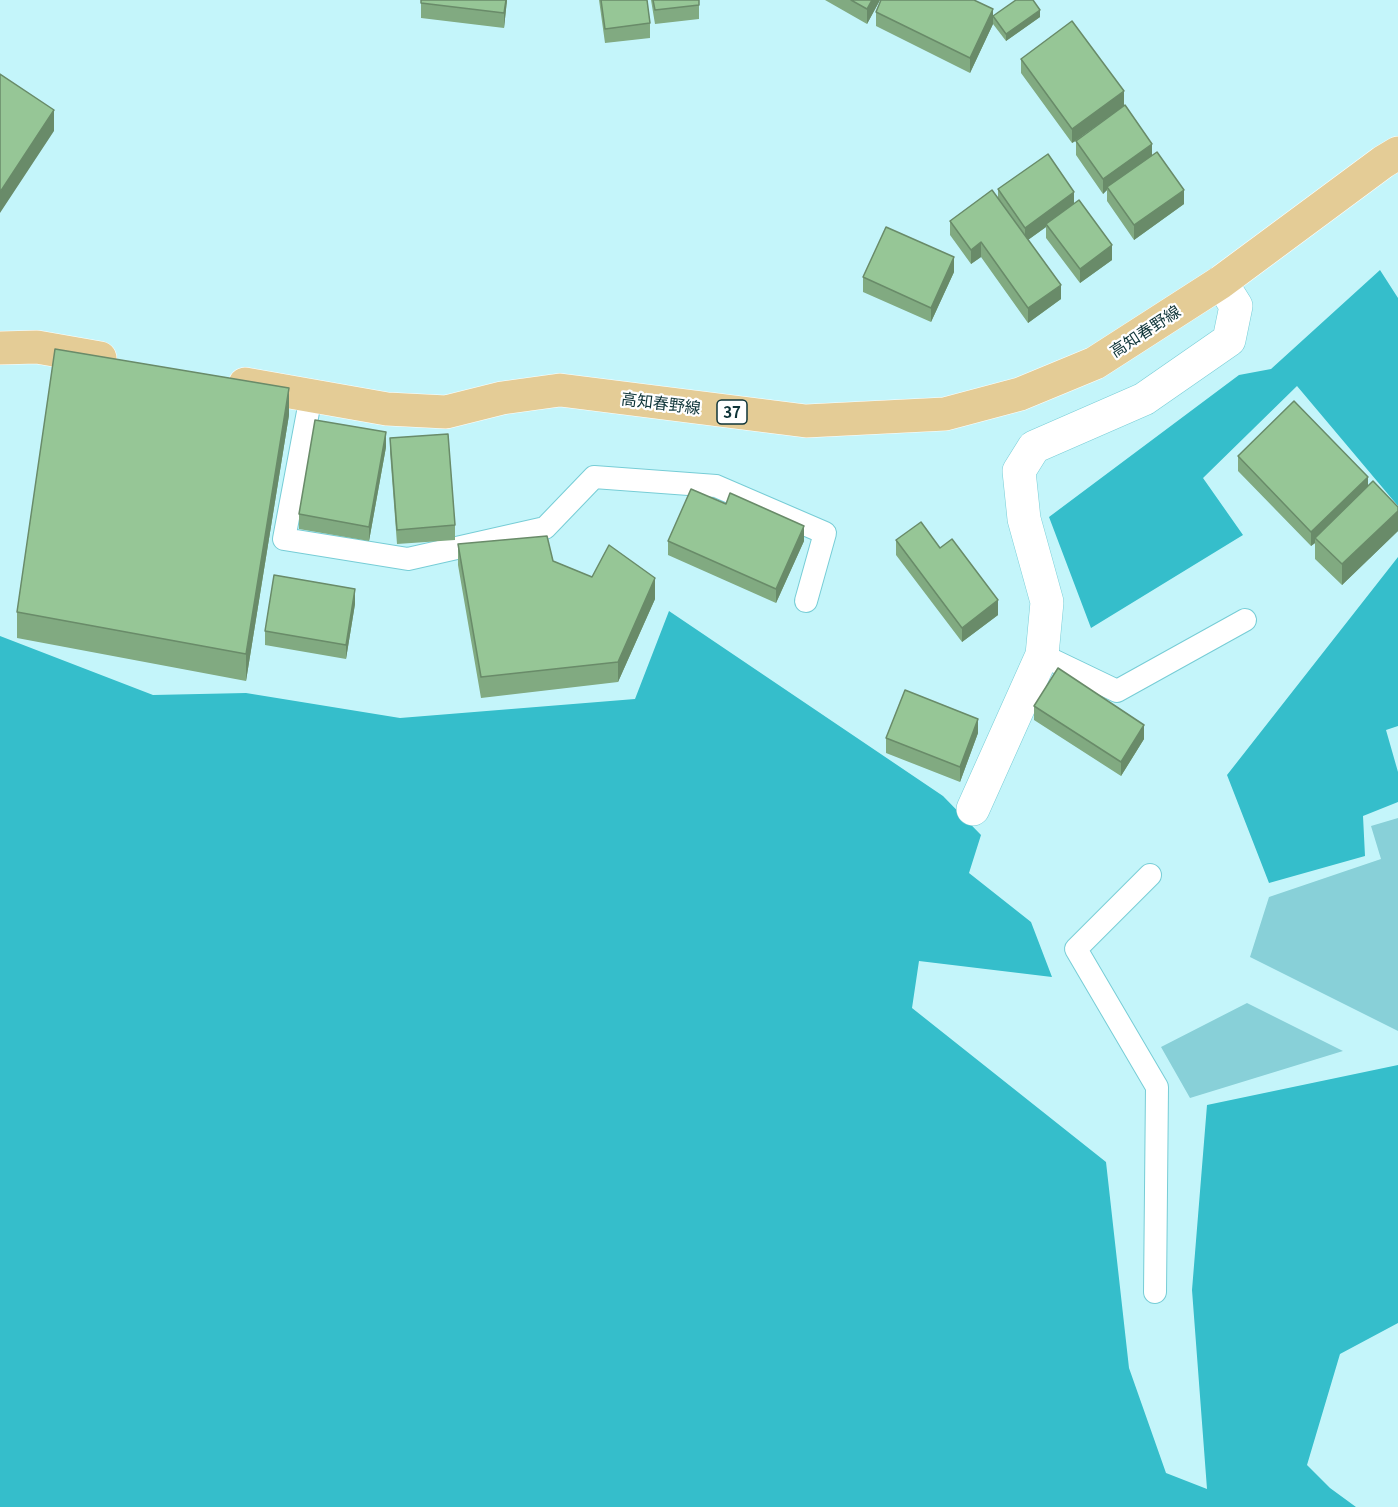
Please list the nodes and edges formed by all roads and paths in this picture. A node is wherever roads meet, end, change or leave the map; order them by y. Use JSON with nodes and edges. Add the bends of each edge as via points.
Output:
{"nodes":[{"id":1,"x":1398,"y":153,"type":"edge"},
{"id":2,"x":1221,"y":282,"type":"junction"},
{"id":3,"x":0,"y":348,"type":"edge"},
{"id":4,"x":129,"y":364,"type":"edge"},
{"id":5,"x":220,"y":380,"type":"edge"},
{"id":6,"x":311,"y":396,"type":"junction"},
{"id":7,"x":806,"y":601,"type":"dead end"},
{"id":8,"x":1245,"y":620,"type":"dead end"},
{"id":9,"x":1042,"y":655,"type":"junction"},
{"id":10,"x":973,"y":809,"type":"dead end"},
{"id":11,"x":1150,"y":875,"type":"dead end"},
{"id":12,"x":1155,"y":1292,"type":"dead end"}],
"edges":[{"from":1,"to":2,"type":"main road","name":"高知春野線","number":"37"},
{"from":2,"to":6,"type":"main road","name":"高知春野線","number":"37","via":[[1095,363],[1020,394],[945,414],[806,421],[560,390],[502,398],[446,412],[387,409]]},
{"from":2,"to":9,"type":"street","via":[[1236,306],[1228,340],[1144,399],[1034,447],[1019,471],[1024,519],[1047,602]]},
{"from":3,"to":4,"type":"main road","via":[[37,347]]},
{"from":5,"to":6,"type":"main road","name":"高知春野線","number":"37"},
{"from":6,"to":7,"type":"lane","via":[[284,539],[408,559],[545,528],[594,477],[716,486],[825,533]]},
{"from":8,"to":9,"type":"lane","via":[[1117,691]]},
{"from":9,"to":10,"type":"street"},
{"from":11,"to":12,"type":"lane","via":[[1076,949],[1157,1087]]}]}
